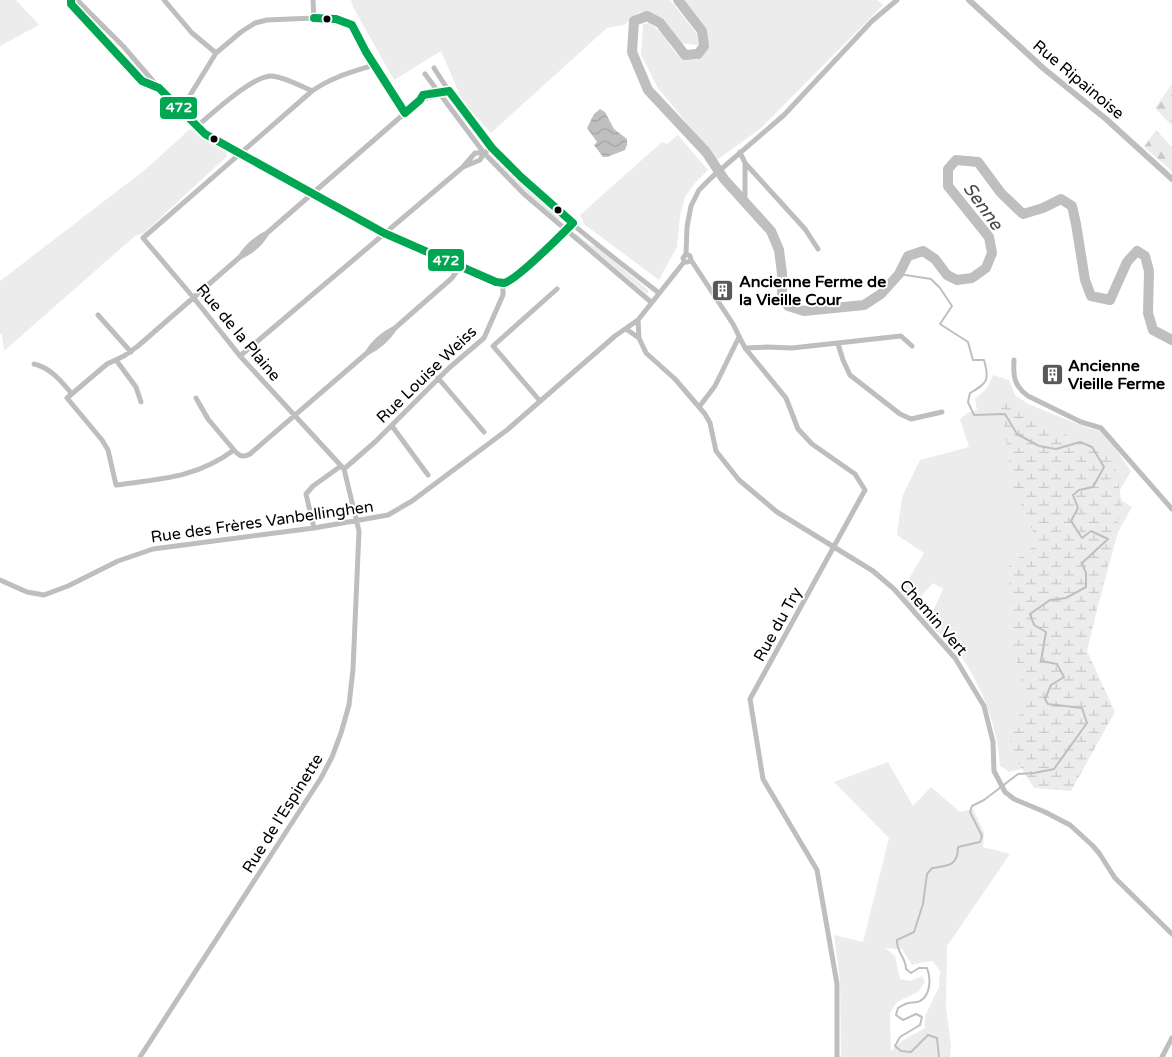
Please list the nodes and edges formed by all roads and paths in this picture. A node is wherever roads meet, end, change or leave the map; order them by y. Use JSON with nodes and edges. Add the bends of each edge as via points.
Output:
{"nodes":[{"id":1,"x":72,"y":0,"type":"edge"},
{"id":2,"x":77,"y":0,"type":"edge"},
{"id":3,"x":164,"y":0,"type":"edge"},
{"id":4,"x":313,"y":0,"type":"edge"},
{"id":5,"x":897,"y":0,"type":"edge"},
{"id":6,"x":970,"y":0,"type":"edge"},
{"id":7,"x":314,"y":18,"type":"junction"},
{"id":8,"x":216,"y":53,"type":"junction"},
{"id":9,"x":374,"y":65,"type":"junction"},
{"id":10,"x":434,"y":68,"type":"dead end"},
{"id":11,"x":426,"y":74,"type":"dead end"},
{"id":12,"x":159,"y":88,"type":"junction"},
{"id":13,"x":312,"y":91,"type":"junction"},
{"id":14,"x":448,"y":91,"type":"junction"},
{"id":15,"x":438,"y":93,"type":"junction"},
{"id":16,"x":181,"y":110,"type":"junction"},
{"id":17,"x":406,"y":113,"type":"junction"},
{"id":18,"x":196,"y":127,"type":"junction"},
{"id":19,"x":492,"y":148,"type":"junction"},
{"id":20,"x":740,"y":152,"type":"junction"},
{"id":21,"x":240,"y":153,"type":"junction"},
{"id":22,"x":484,"y":153,"type":"junction"},
{"id":23,"x":745,"y":163,"type":"junction"},
{"id":24,"x":1172,"y":179,"type":"edge"},
{"id":25,"x":313,"y":193,"type":"junction"},
{"id":26,"x":745,"y":196,"type":"dead end"},
{"id":27,"x":573,"y":223,"type":"junction"},
{"id":28,"x":566,"y":230,"type":"junction"},
{"id":29,"x":384,"y":233,"type":"junction"},
{"id":30,"x":818,"y":249,"type":"dead end"},
{"id":31,"x":686,"y":254,"type":"junction"},
{"id":32,"x":691,"y":260,"type":"junction"},
{"id":33,"x":684,"y":262,"type":"junction"},
{"id":34,"x":461,"y":265,"type":"junction"},
{"id":35,"x":503,"y":283,"type":"junction"},
{"id":36,"x":557,"y":289,"type":"dead end"},
{"id":37,"x":659,"y":293,"type":"junction"},
{"id":38,"x":193,"y":297,"type":"junction"},
{"id":39,"x":652,"y":302,"type":"junction"},
{"id":40,"x":98,"y":315,"type":"dead end"},
{"id":41,"x":638,"y":320,"type":"junction"},
{"id":42,"x":626,"y":329,"type":"junction"},
{"id":43,"x":739,"y":337,"type":"junction"},
{"id":44,"x":639,"y":338,"type":"junction"},
{"id":45,"x":838,"y":344,"type":"junction"},
{"id":46,"x":912,"y":346,"type":"dead end"},
{"id":47,"x":745,"y":348,"type":"junction"},
{"id":48,"x":131,"y":352,"type":"junction"},
{"id":49,"x":240,"y":356,"type":"junction"},
{"id":50,"x":116,"y":360,"type":"junction"},
{"id":51,"x":1014,"y":360,"type":"dead end"},
{"id":52,"x":34,"y":364,"type":"dead end"},
{"id":53,"x":438,"y":378,"type":"junction"},
{"id":54,"x":69,"y":396,"type":"junction"},
{"id":55,"x":196,"y":398,"type":"dead end"},
{"id":56,"x":540,"y":401,"type":"junction"},
{"id":57,"x":141,"y":402,"type":"dead end"},
{"id":58,"x":699,"y":407,"type":"junction"},
{"id":59,"x":942,"y":412,"type":"dead end"},
{"id":60,"x":296,"y":415,"type":"junction"},
{"id":61,"x":392,"y":426,"type":"junction"},
{"id":62,"x":484,"y":432,"type":"dead end"},
{"id":63,"x":234,"y":450,"type":"junction"},
{"id":64,"x":343,"y":467,"type":"junction"},
{"id":65,"x":428,"y":475,"type":"dead end"},
{"id":66,"x":1172,"y":509,"type":"edge"},
{"id":67,"x":357,"y":521,"type":"junction"},
{"id":68,"x":314,"y":528,"type":"junction"},
{"id":69,"x":834,"y":546,"type":"junction"},
{"id":70,"x":0,"y":580,"type":"edge"},
{"id":71,"x":1172,"y":934,"type":"edge"},
{"id":72,"x":1172,"y":1038,"type":"edge"},
{"id":73,"x":140,"y":1057,"type":"edge"},
{"id":74,"x":837,"y":1057,"type":"edge"},
{"id":75,"x":1162,"y":1057,"type":"edge"}],
"edges":[{"from":1,"to":12,"type":"street","via":[[71,4],[142,81]]},
{"from":2,"to":12,"type":"street"},
{"from":3,"to":8,"type":"street","via":[[192,33]]},
{"from":4,"to":7,"type":"street"},
{"from":5,"to":20,"type":"street","name":"Rue des Frères Vanbellinghen","via":[[784,115]]},
{"from":6,"to":24,"type":"street","name":"Rue Ripainoise"},
{"from":7,"to":8,"type":"street","via":[[255,23]]},
{"from":7,"to":9,"type":"street","via":[[336,19],[352,25]]},
{"from":8,"to":16,"type":"street"},
{"from":9,"to":13,"type":"street","via":[[329,80]]},
{"from":9,"to":17,"type":"street"},
{"from":10,"to":14,"type":"street"},
{"from":11,"to":15,"type":"street"},
{"from":12,"to":16,"type":"street"},
{"from":13,"to":18,"type":"street","via":[[272,76],[259,79],[235,94]]},
{"from":13,"to":21,"type":"street"},
{"from":14,"to":15,"type":"street"},
{"from":14,"to":19,"type":"street"},
{"from":15,"to":17,"type":"street","via":[[420,100]]},
{"from":15,"to":22,"type":"street"},
{"from":16,"to":18,"type":"street"},
{"from":17,"to":25,"type":"street"},
{"from":18,"to":21,"type":"street"},
{"from":19,"to":22,"type":"street"},
{"from":19,"to":27,"type":"street"},
{"from":20,"to":23,"type":"street"},
{"from":20,"to":31,"type":"street","name":"Rue des Frères Vanbellinghen","via":[[699,190],[691,206]]},
{"from":21,"to":25,"type":"street"},
{"from":21,"to":38,"type":"street","name":"Rue de la Plaine","via":[[143,238]]},
{"from":22,"to":28,"type":"street","via":[[524,194]]},
{"from":22,"to":29,"type":"street","via":[[475,153],[463,167]]},
{"from":23,"to":26,"type":"street"},
{"from":23,"to":30,"type":"street","via":[[805,229]]},
{"from":25,"to":29,"type":"street"},
{"from":25,"to":38,"type":"street","via":[[246,247],[240,257]]},
{"from":27,"to":28,"type":"street"},
{"from":27,"to":37,"type":"street"},
{"from":28,"to":35,"type":"street","via":[[545,251]]},
{"from":28,"to":39,"type":"street"},
{"from":29,"to":34,"type":"street"},
{"from":29,"to":49,"type":"street"},
{"from":31,"to":32,"type":"street"},
{"from":31,"to":33,"type":"street","name":"Rue des Frères Vanbellinghen","via":[[682,258]]},
{"from":32,"to":33,"type":"street"},
{"from":32,"to":43,"type":"street","name":"Rue du Try"},
{"from":33,"to":37,"type":"street","name":"Rue des Frères Vanbellinghen"},
{"from":34,"to":35,"type":"street"},
{"from":34,"to":60,"type":"street","via":[[452,278],[384,334]]},
{"from":35,"to":53,"type":"street","name":"Rue Louise Weiss","via":[[503,295],[484,338]]},
{"from":36,"to":56,"type":"street","via":[[493,346]]},
{"from":37,"to":39,"type":"street","name":"Rue des Frères Vanbellinghen"},
{"from":38,"to":48,"type":"street"},
{"from":38,"to":49,"type":"street","name":"Rue de la Plaine"},
{"from":39,"to":41,"type":"street","name":"Rue des Frères Vanbellinghen"},
{"from":40,"to":48,"type":"street"},
{"from":41,"to":42,"type":"street","name":"Rue des Frères Vanbellinghen"},
{"from":41,"to":44,"type":"street","name":"Chemin Vert"},
{"from":42,"to":44,"type":"street","name":"Chemin Vert"},
{"from":42,"to":56,"type":"street","name":"Rue des Frères Vanbellinghen"},
{"from":43,"to":47,"type":"street","name":"Rue du Try"},
{"from":43,"to":58,"type":"street","via":[[714,386]]},
{"from":44,"to":58,"type":"street","name":"Chemin Vert","via":[[646,353]]},
{"from":45,"to":46,"type":"street","via":[[901,336]]},
{"from":45,"to":47,"type":"street"},
{"from":45,"to":59,"type":"street","via":[[850,375],[900,414],[911,419]]},
{"from":47,"to":69,"type":"street","name":"Rue du Try","via":[[786,398],[798,429],[812,444],[855,474],[865,490]]},
{"from":48,"to":50,"type":"street"},
{"from":49,"to":60,"type":"street","name":"Rue de la Plaine"},
{"from":50,"to":54,"type":"street"},
{"from":50,"to":57,"type":"street","via":[[136,387]]},
{"from":51,"to":66,"type":"street","via":[[1013,377],[1021,391],[1081,422],[1101,428]]},
{"from":52,"to":54,"type":"street","via":[[53,373]]},
{"from":53,"to":61,"type":"street","name":"Rue Louise Weiss"},
{"from":53,"to":62,"type":"street"},
{"from":54,"to":63,"type":"street","via":[[108,450],[116,485],[193,472]]},
{"from":55,"to":63,"type":"street","via":[[208,419]]},
{"from":56,"to":67,"type":"street","name":"Rue des Frères Vanbellinghen","via":[[402,508],[388,515]]},
{"from":58,"to":69,"type":"street","name":"Chemin Vert","via":[[710,423],[716,450],[739,480],[777,512]]},
{"from":60,"to":63,"type":"street","via":[[245,457]]},
{"from":60,"to":64,"type":"street","name":"Rue de la Plaine"},
{"from":61,"to":64,"type":"street","name":"Rue Louise Weiss"},
{"from":61,"to":65,"type":"street"},
{"from":64,"to":67,"type":"street","name":"Rue de l'Espinette"},
{"from":64,"to":68,"type":"street","name":"Rue Louise Weiss","via":[[306,494]]},
{"from":67,"to":68,"type":"street","name":"Rue des Frères Vanbellinghen"},
{"from":67,"to":73,"type":"street","name":"Rue de l'Espinette","via":[[352,689],[332,757],[322,778]]},
{"from":68,"to":70,"type":"street","name":"Rue des Frères Vanbellinghen","via":[[153,548],[44,595],[27,592]]},
{"from":69,"to":71,"type":"street","name":"Chemin Vert","via":[[894,589],[956,658],[984,706],[993,742],[994,771],[1005,792],[1014,800],[1070,825],[1092,844],[1115,878]]},
{"from":69,"to":74,"type":"street","name":"Rue du Try","via":[[750,698],[763,779],[817,870],[837,984]]},
{"from":72,"to":75,"type":"street"}]}
